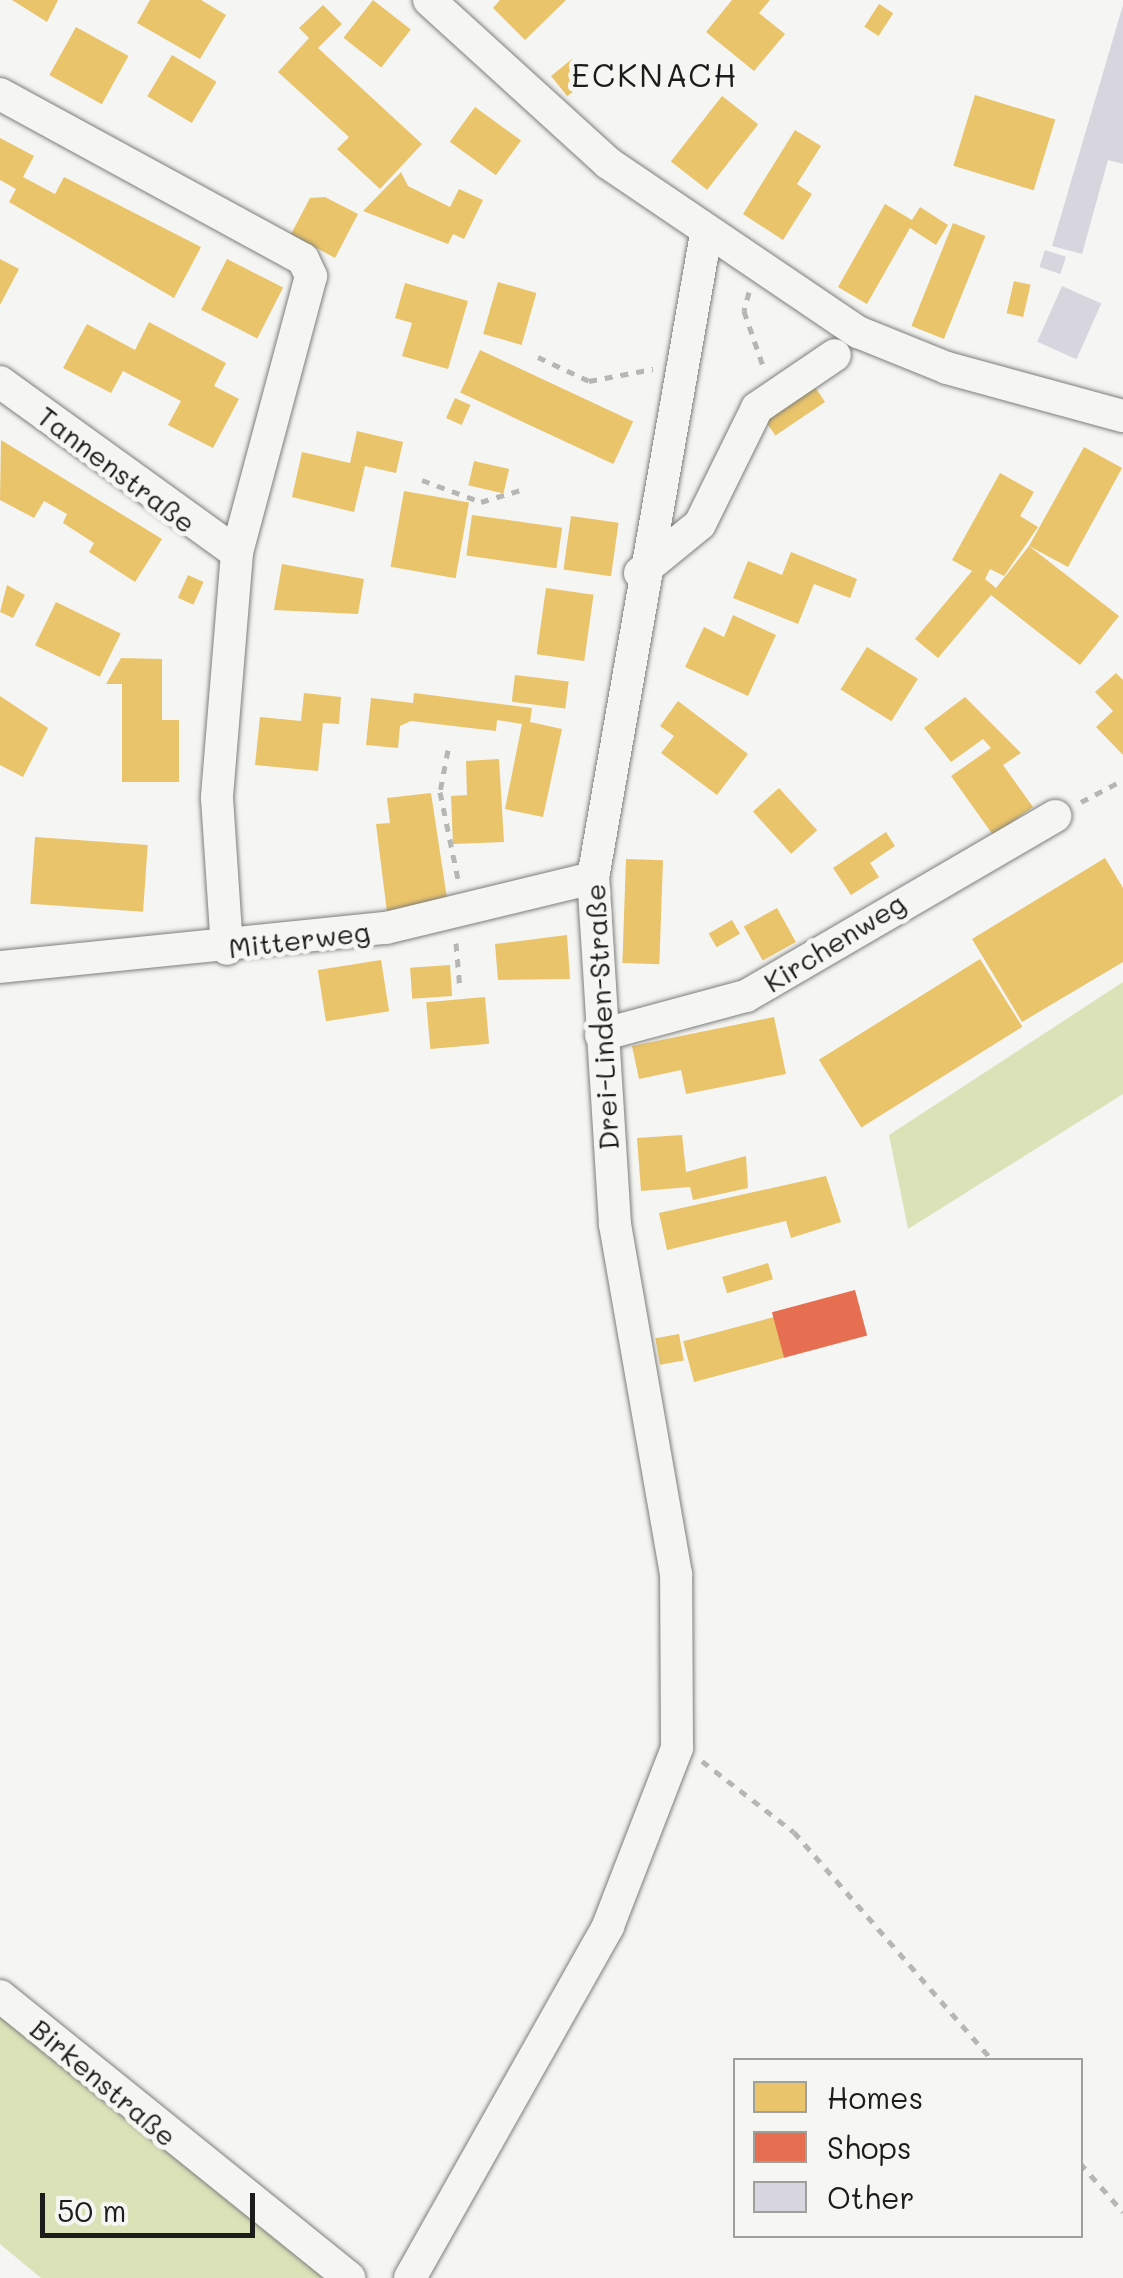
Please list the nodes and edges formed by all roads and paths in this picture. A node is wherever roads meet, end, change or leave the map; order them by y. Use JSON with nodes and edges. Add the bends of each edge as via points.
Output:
{"nodes":[{"id":1,"x":429,"y":0,"type":"edge"},
{"id":2,"x":0,"y":94,"type":"edge"},
{"id":3,"x":706,"y":234,"type":"junction"},
{"id":4,"x":761,"y":270,"type":"junction"},
{"id":5,"x":835,"y":354,"type":"dead end"},
{"id":6,"x":538,"y":357,"type":"dead end"},
{"id":7,"x":681,"y":363,"type":"junction"},
{"id":8,"x":0,"y":382,"type":"edge"},
{"id":9,"x":757,"y":408,"type":"junction"},
{"id":10,"x":1123,"y":416,"type":"edge"},
{"id":11,"x":422,"y":480,"type":"dead end"},
{"id":12,"x":527,"y":488,"type":"dead end"},
{"id":13,"x":237,"y":553,"type":"junction"},
{"id":14,"x":640,"y":573,"type":"junction"},
{"id":15,"x":448,"y":750,"type":"dead end"},
{"id":16,"x":1123,"y":780,"type":"edge"},
{"id":17,"x":1055,"y":816,"type":"joint"},
{"id":18,"x":593,"y":878,"type":"junction"},
{"id":19,"x":462,"y":915,"type":"junction"},
{"id":20,"x":227,"y":949,"type":"junction"},
{"id":21,"x":0,"y":968,"type":"edge"},
{"id":22,"x":460,"y":990,"type":"dead end"},
{"id":23,"x":601,"y":1035,"type":"junction"},
{"id":24,"x":677,"y":1748,"type":"junction"},
{"id":25,"x":0,"y":1996,"type":"edge"},
{"id":26,"x":990,"y":2058,"type":"edge"},
{"id":27,"x":1083,"y":2166,"type":"edge"},
{"id":28,"x":1123,"y":2212,"type":"edge"},
{"id":29,"x":350,"y":2278,"type":"edge"},
{"id":30,"x":410,"y":2278,"type":"edge"}],
"edges":[{"from":1,"to":3,"type":"street","via":[[512,85]]},
{"from":2,"to":13,"type":"street","via":[[303,260],[310,299]]},
{"from":3,"to":4,"type":"street"},
{"from":3,"to":7,"type":"street","name":"Drei-Linden-Straße"},
{"from":4,"to":9,"type":"path","via":[[744,311],[763,354]]},
{"from":4,"to":10,"type":"street","via":[[858,332],[946,368]]},
{"from":5,"to":9,"type":"street"},
{"from":6,"to":7,"type":"path","via":[[589,381]]},
{"from":7,"to":14,"type":"street","name":"Drei-Linden-Straße"},
{"from":8,"to":13,"type":"street","name":"Tannenstraße"},
{"from":9,"to":14,"type":"street","via":[[700,524]]},
{"from":11,"to":12,"type":"path","via":[[481,502]]},
{"from":13,"to":20,"type":"street","via":[[217,798]]},
{"from":14,"to":18,"type":"street","name":"Drei-Linden-Straße"},
{"from":15,"to":19,"type":"path","via":[[440,792]]},
{"from":16,"to":17,"type":"path"},
{"from":17,"to":23,"type":"street","name":"Kirchenweg","via":[[746,996]]},
{"from":18,"to":19,"type":"street","name":"Mitterweg"},
{"from":18,"to":23,"type":"street","name":"Drei-Linden-Straße"},
{"from":19,"to":20,"type":"street","name":"Mitterweg"},
{"from":19,"to":22,"type":"path"},
{"from":20,"to":21,"type":"street","name":"Mitterweg"},
{"from":23,"to":24,"type":"street","name":"Drei-Linden-Straße","via":[[615,1224],[660,1459],[682,1645]]},
{"from":24,"to":26,"type":"path","via":[[743,1786],[794,1832]]},
{"from":24,"to":30,"type":"street","name":"Drei-Linden-Straße","via":[[608,1926]]},
{"from":25,"to":29,"type":"street","name":"Birkenstraße"},
{"from":27,"to":28,"type":"path"}]}
